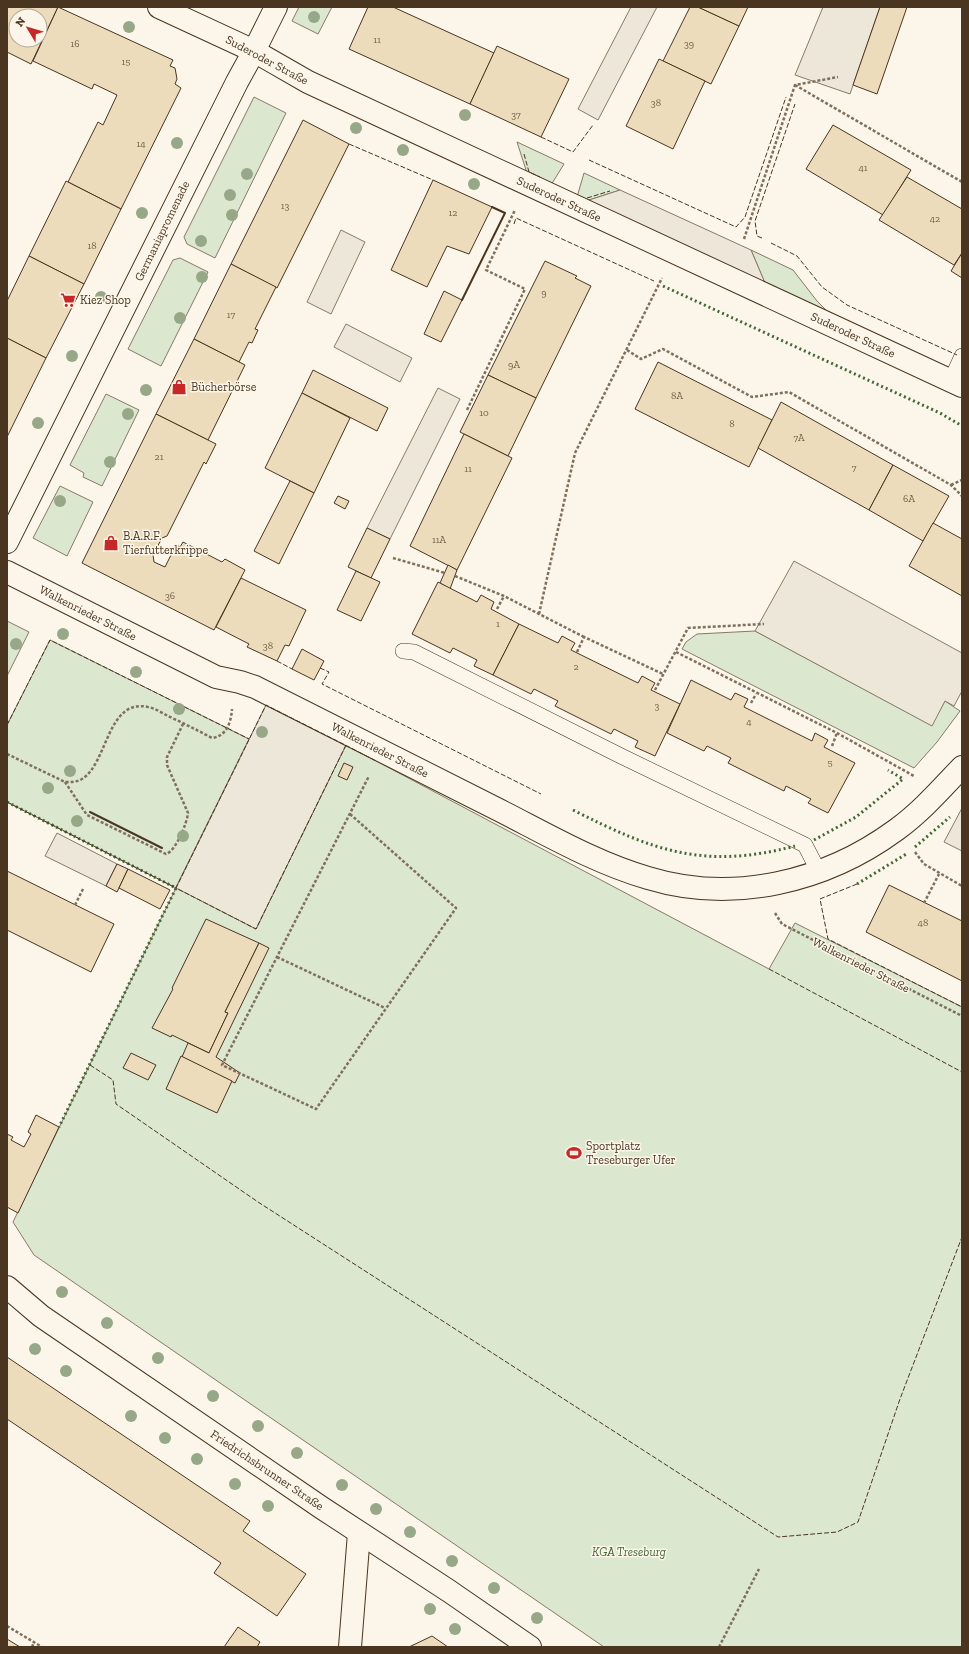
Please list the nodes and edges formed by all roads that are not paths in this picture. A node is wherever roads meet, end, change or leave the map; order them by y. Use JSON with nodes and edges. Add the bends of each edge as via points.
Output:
{"nodes":[{"id":1,"x":159,"y":7,"type":"edge"},
{"id":2,"x":276,"y":7,"type":"edge"},
{"id":3,"x":254,"y":51,"type":"junction"},
{"id":4,"x":962,"y":356,"type":"edge"},
{"id":5,"x":956,"y":383,"type":"edge"},
{"id":6,"x":7,"y":542,"type":"edge"},
{"id":7,"x":7,"y":572,"type":"edge"},
{"id":8,"x":403,"y":651,"type":"dead end"},
{"id":9,"x":962,"y":767,"type":"edge"},
{"id":10,"x":819,"y":872,"type":"junction"},
{"id":11,"x":7,"y":1287,"type":"edge"},
{"id":12,"x":359,"y":1533,"type":"junction"},
{"id":13,"x":350,"y":1647,"type":"edge"},
{"id":14,"x":530,"y":1647,"type":"edge"}],
"edges":[{"from":1,"to":3,"type":"street","name":"Suderoder Straße"},
{"from":2,"to":3,"type":"street","name":"Germaniapromenade"},
{"from":3,"to":5,"type":"street","name":"Suderoder Straße","via":[[308,82]]},
{"from":3,"to":6,"type":"street","name":"Germaniapromenade"},
{"from":4,"to":5,"type":"lane"},
{"from":7,"to":10,"type":"street","name":"Walkenrieder Straße","via":[[216,677],[255,687],[582,852],[648,879],[717,890],[764,886]]},
{"from":8,"to":10,"type":"lane","via":[[414,652],[620,756],[805,845]]},
{"from":9,"to":10,"type":"street","via":[[935,796],[897,829],[847,861]]},
{"from":11,"to":12,"type":"street","name":"Friedrichsbrunner Straße","via":[[41,1316]]},
{"from":12,"to":13,"type":"street"},
{"from":12,"to":14,"type":"street","name":"Friedrichsbrunner Straße"}]}
